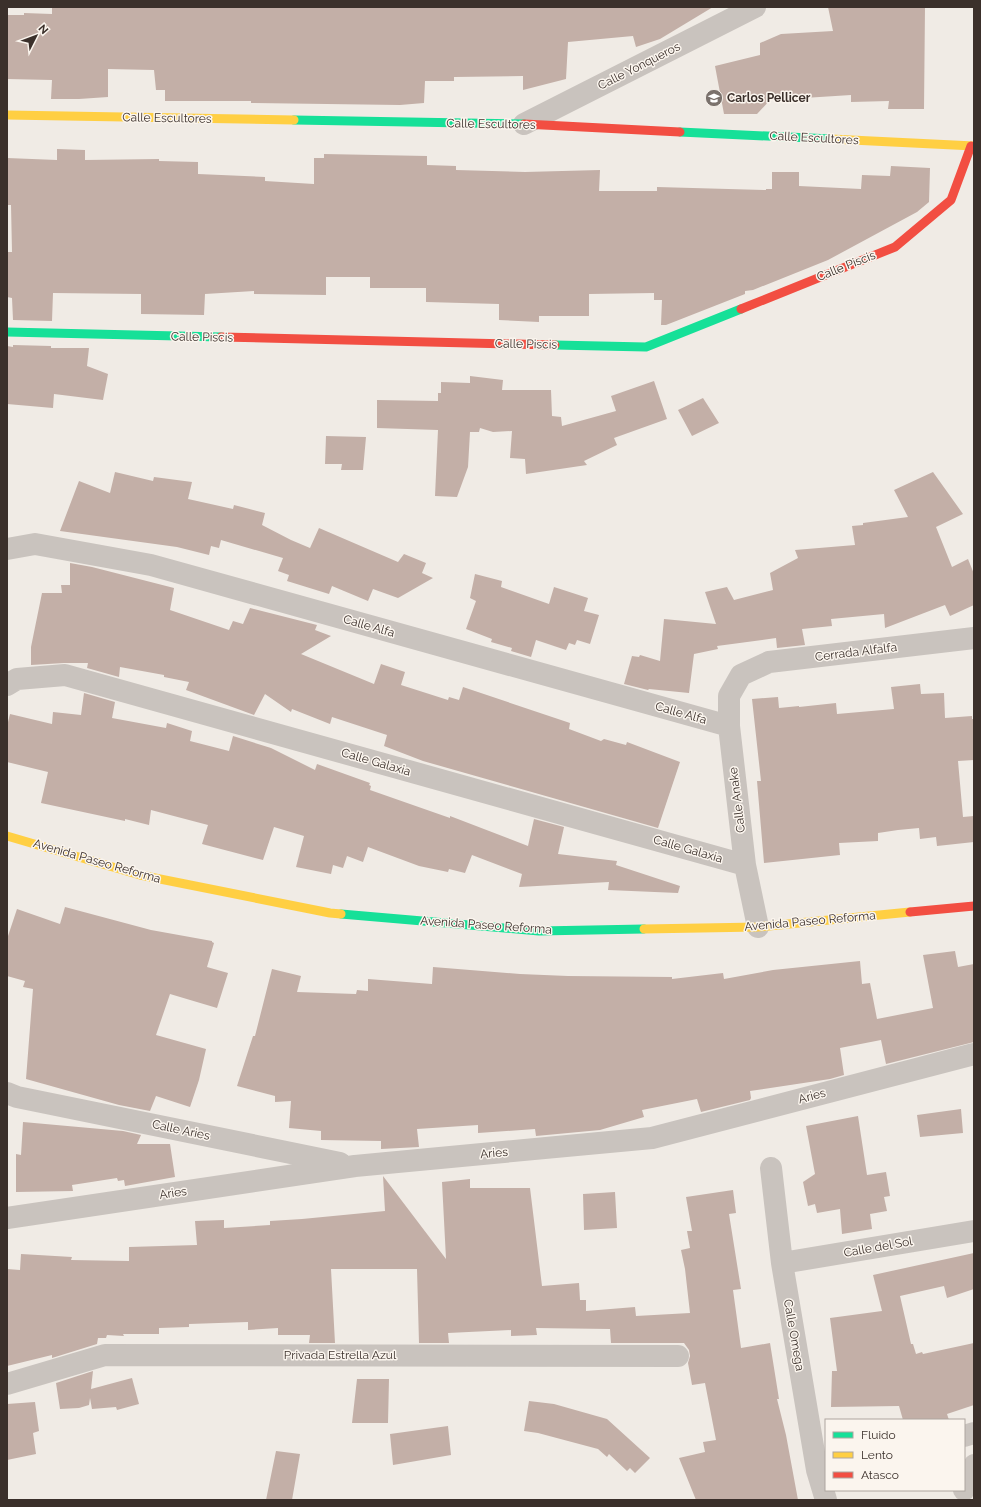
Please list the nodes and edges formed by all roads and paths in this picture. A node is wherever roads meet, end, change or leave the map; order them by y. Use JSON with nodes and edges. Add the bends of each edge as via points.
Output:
{"nodes":[{"id":1,"x":755,"y":7,"type":"edge"},
{"id":2,"x":7,"y":115,"type":"edge"},
{"id":3,"x":524,"y":124,"type":"junction"},
{"id":4,"x":972,"y":146,"type":"edge"},
{"id":5,"x":7,"y":332,"type":"edge"},
{"id":6,"x":7,"y":549,"type":"edge"},
{"id":7,"x":974,"y":638,"type":"edge"},
{"id":8,"x":741,"y":676,"type":"joint"},
{"id":9,"x":7,"y":685,"type":"edge"},
{"id":10,"x":729,"y":726,"type":"junction"},
{"id":11,"x":7,"y":836,"type":"edge"},
{"id":12,"x":745,"y":865,"type":"junction"},
{"id":13,"x":974,"y":906,"type":"edge"},
{"id":14,"x":758,"y":927,"type":"junction"},
{"id":15,"x":974,"y":1054,"type":"edge"},
{"id":16,"x":7,"y":1093,"type":"edge"},
{"id":17,"x":355,"y":1166,"type":"junction"},
{"id":18,"x":771,"y":1168,"type":"dead end"},
{"id":19,"x":7,"y":1218,"type":"edge"},
{"id":20,"x":974,"y":1231,"type":"edge"},
{"id":21,"x":782,"y":1264,"type":"junction"},
{"id":22,"x":678,"y":1356,"type":"dead end"},
{"id":23,"x":7,"y":1384,"type":"edge"},
{"id":24,"x":974,"y":1465,"type":"edge"},
{"id":25,"x":822,"y":1469,"type":"edge"},
{"id":26,"x":965,"y":1488,"type":"edge"},
{"id":27,"x":826,"y":1500,"type":"edge"}],
"edges":[{"from":1,"to":3,"type":"street","name":"Calle Yonqueros"},
{"from":2,"to":3,"type":"street","name":"Calle Escultores"},
{"from":3,"to":4,"type":"street","name":"Calle Escultores"},
{"from":4,"to":5,"type":"street","name":"Calle Piscis","via":[[951,200],[895,247],[646,347]]},
{"from":6,"to":10,"type":"street","name":"Calle Alfa","via":[[35,544],[151,565]]},
{"from":7,"to":8,"type":"street","name":"Cerrada Alfalfa","via":[[769,662]]},
{"from":8,"to":10,"type":"street","name":"Calle Anake","via":[[729,696]]},
{"from":9,"to":12,"type":"street","name":"Calle Galaxia","via":[[17,679],[65,674]]},
{"from":10,"to":12,"type":"street","name":"Calle Anake"},
{"from":11,"to":14,"type":"street","name":"Avenida Paseo Reforma","via":[[140,875],[330,913],[539,931]]},
{"from":12,"to":14,"type":"street","name":"Calle Anake"},
{"from":13,"to":14,"type":"street","name":"Avenida Paseo Reforma"},
{"from":15,"to":17,"type":"street","name":"Aries","via":[[652,1138]]},
{"from":16,"to":17,"type":"street","name":"Calle Aries"},
{"from":17,"to":19,"type":"street","name":"Aries"},
{"from":18,"to":21,"type":"street","name":"Calle Omega"},
{"from":20,"to":21,"type":"street","name":"Calle del Sol"},
{"from":21,"to":25,"type":"street","name":"Calle Omega"},
{"from":22,"to":23,"type":"street","name":"Privada Estrella Azul","via":[[105,1355]]},
{"from":24,"to":26,"type":"street"},
{"from":25,"to":27,"type":"street","name":"Calle Omega"}]}
